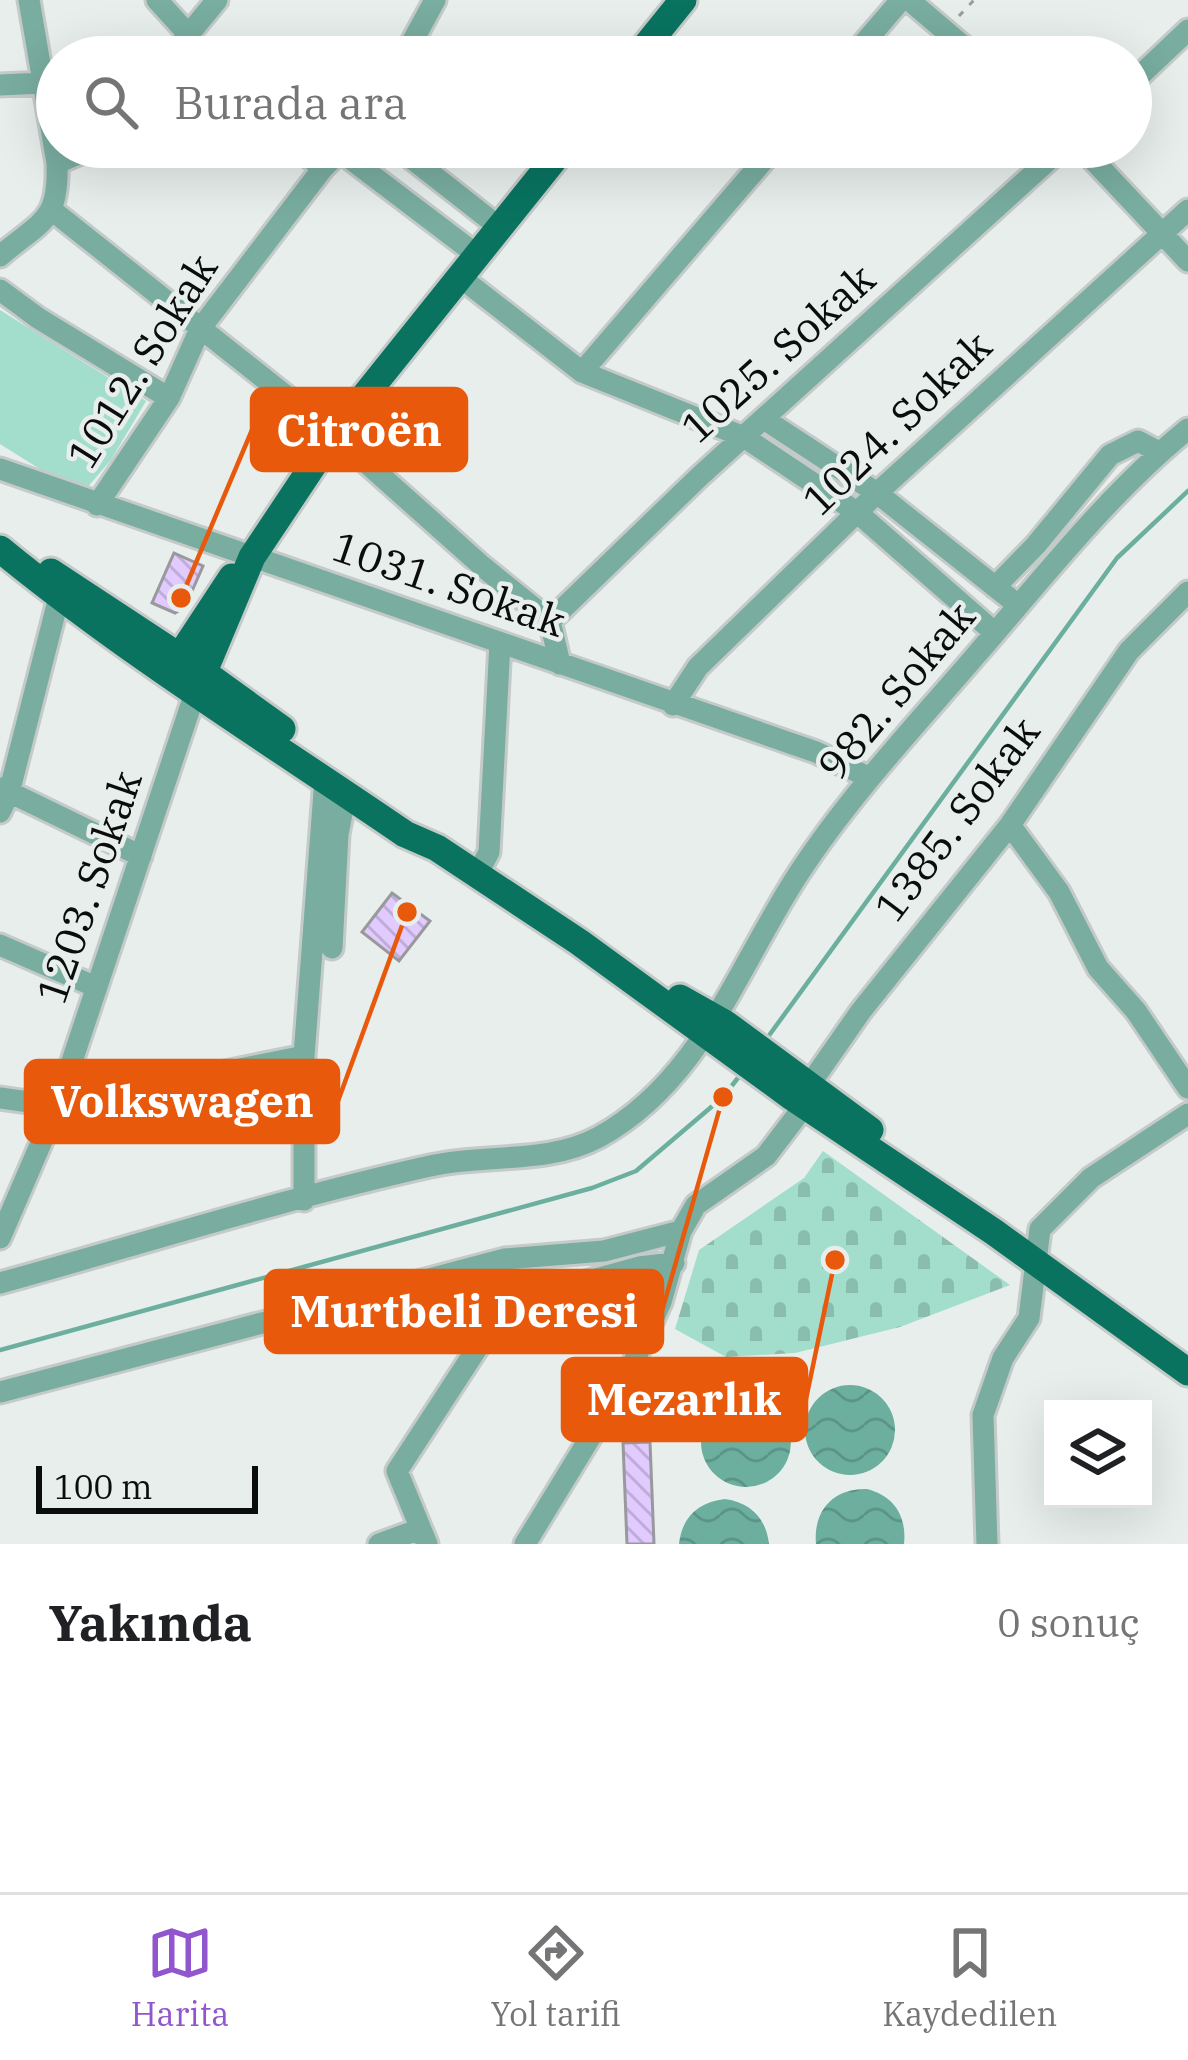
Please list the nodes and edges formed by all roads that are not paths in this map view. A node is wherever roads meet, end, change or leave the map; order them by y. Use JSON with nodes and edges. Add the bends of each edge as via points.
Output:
{"nodes":[{"id":1,"x":29,"y":0,"type":"edge"},
{"id":2,"x":157,"y":0,"type":"edge"},
{"id":3,"x":218,"y":0,"type":"edge"},
{"id":4,"x":435,"y":0,"type":"edge"},
{"id":5,"x":683,"y":0,"type":"edge"},
{"id":6,"x":905,"y":0,"type":"edge"},
{"id":7,"x":1188,"y":30,"type":"edge"},
{"id":8,"x":172,"y":36,"type":"edge"},
{"id":9,"x":189,"y":36,"type":"edge"},
{"id":10,"x":415,"y":36,"type":"edge"},
{"id":11,"x":654,"y":36,"type":"edge"},
{"id":12,"x":872,"y":36,"type":"edge"},
{"id":13,"x":952,"y":36,"type":"edge"},
{"id":14,"x":36,"y":45,"type":"edge"},
{"id":15,"x":1152,"y":63,"type":"edge"},
{"id":16,"x":36,"y":83,"type":"edge"},
{"id":17,"x":0,"y":85,"type":"edge"},
{"id":18,"x":57,"y":168,"type":"edge"},
{"id":19,"x":323,"y":168,"type":"edge"},
{"id":20,"x":362,"y":168,"type":"edge"},
{"id":21,"x":424,"y":168,"type":"edge"},
{"id":22,"x":547,"y":168,"type":"edge"},
{"id":23,"x":757,"y":168,"type":"edge"},
{"id":24,"x":1040,"y":168,"type":"edge"},
{"id":25,"x":1102,"y":168,"type":"edge"},
{"id":26,"x":1188,"y":210,"type":"edge"},
{"id":27,"x":53,"y":211,"type":"junction"},
{"id":28,"x":499,"y":227,"type":"junction"},
{"id":29,"x":1163,"y":231,"type":"junction"},
{"id":30,"x":0,"y":256,"type":"edge"},
{"id":31,"x":1188,"y":261,"type":"edge"},
{"id":32,"x":468,"y":266,"type":"junction"},
{"id":33,"x":0,"y":290,"type":"edge"},
{"id":34,"x":200,"y":328,"type":"junction"},
{"id":35,"x":582,"y":372,"type":"junction"},
{"id":36,"x":169,"y":398,"type":"junction"},
{"id":37,"x":764,"y":418,"type":"junction"},
{"id":38,"x":1188,"y":429,"type":"edge"},
{"id":39,"x":334,"y":434,"type":"junction"},
{"id":40,"x":744,"y":437,"type":"junction"},
{"id":41,"x":1160,"y":452,"type":"junction"},
{"id":42,"x":0,"y":469,"type":"edge"},
{"id":43,"x":877,"y":493,"type":"junction"},
{"id":44,"x":97,"y":505,"type":"junction"},
{"id":45,"x":858,"y":513,"type":"junction"},
{"id":46,"x":0,"y":546,"type":"edge"},
{"id":47,"x":252,"y":557,"type":"junction"},
{"id":48,"x":995,"y":587,"type":"junction"},
{"id":49,"x":1188,"y":592,"type":"edge"},
{"id":50,"x":59,"y":597,"type":"junction"},
{"id":51,"x":1018,"y":605,"type":"junction"},
{"id":52,"x":550,"y":621,"type":"junction"},
{"id":53,"x":995,"y":633,"type":"junction"},
{"id":54,"x":500,"y":643,"type":"junction"},
{"id":55,"x":560,"y":664,"type":"junction"},
{"id":56,"x":188,"y":675,"type":"junction"},
{"id":57,"x":673,"y":705,"type":"junction"},
{"id":58,"x":870,"y":778,"type":"junction"},
{"id":59,"x":335,"y":786,"type":"junction"},
{"id":60,"x":3,"y":798,"type":"edge"},
{"id":61,"x":1010,"y":825,"type":"junction"},
{"id":62,"x":437,"y":848,"type":"junction"},
{"id":63,"x":141,"y":856,"type":"junction"},
{"id":64,"x":477,"y":874,"type":"junction"},
{"id":65,"x":0,"y":945,"type":"edge"},
{"id":66,"x":332,"y":948,"type":"dead end"},
{"id":67,"x":96,"y":987,"type":"junction"},
{"id":68,"x":716,"y":1030,"type":"junction"},
{"id":69,"x":304,"y":1056,"type":"junction"},
{"id":70,"x":1188,"y":1088,"type":"edge"},
{"id":71,"x":803,"y":1091,"type":"junction"},
{"id":72,"x":0,"y":1098,"type":"edge"},
{"id":73,"x":57,"y":1106,"type":"junction"},
{"id":74,"x":1188,"y":1114,"type":"edge"},
{"id":75,"x":304,"y":1200,"type":"junction"},
{"id":76,"x":681,"y":1231,"type":"junction"},
{"id":77,"x":0,"y":1238,"type":"edge"},
{"id":78,"x":1036,"y":1262,"type":"junction"},
{"id":79,"x":674,"y":1263,"type":"junction"},
{"id":80,"x":0,"y":1283,"type":"edge"},
{"id":81,"x":1186,"y":1366,"type":"edge"},
{"id":82,"x":0,"y":1392,"type":"edge"},
{"id":83,"x":423,"y":1537,"type":"edge"},
{"id":84,"x":379,"y":1544,"type":"edge"},
{"id":85,"x":525,"y":1544,"type":"edge"},
{"id":86,"x":987,"y":1544,"type":"edge"}],
"edges":[{"from":1,"to":14,"type":"street"},
{"from":2,"to":8,"type":"street"},
{"from":3,"to":9,"type":"street"},
{"from":4,"to":10,"type":"street"},
{"from":5,"to":11,"type":"main road"},
{"from":6,"to":12,"type":"street"},
{"from":6,"to":13,"type":"street"},
{"from":7,"to":15,"type":"street"},
{"from":16,"to":17,"type":"street"},
{"from":18,"to":27,"type":"street"},
{"from":19,"to":34,"type":"street","name":"1012. Sokak"},
{"from":20,"to":32,"type":"street"},
{"from":21,"to":28,"type":"street"},
{"from":22,"to":28,"type":"main road"},
{"from":23,"to":35,"type":"street"},
{"from":24,"to":37,"type":"street","name":"1025. Sokak"},
{"from":25,"to":29,"type":"street"},
{"from":26,"to":29,"type":"street","name":"1024. Sokak"},
{"from":27,"to":30,"type":"street"},
{"from":27,"to":34,"type":"street"},
{"from":28,"to":32,"type":"main road"},
{"from":29,"to":31,"type":"street"},
{"from":29,"to":43,"type":"street","name":"1024. Sokak"},
{"from":32,"to":35,"type":"street"},
{"from":32,"to":39,"type":"main road"},
{"from":33,"to":36,"type":"street"},
{"from":34,"to":36,"type":"street","name":"1012. Sokak"},
{"from":34,"to":39,"type":"street"},
{"from":35,"to":40,"type":"street"},
{"from":36,"to":44,"type":"street","name":"1012. Sokak"},
{"from":37,"to":40,"type":"street","name":"1025. Sokak"},
{"from":37,"to":43,"type":"street"},
{"from":38,"to":41,"type":"street","name":"982. Sokak"},
{"from":39,"to":47,"type":"main road"},
{"from":39,"to":52,"type":"street"},
{"from":40,"to":45,"type":"street"},
{"from":40,"to":52,"type":"street","name":"1025. Sokak"},
{"from":41,"to":48,"type":"street","via":[[1138,441],[1111,455]]},
{"from":41,"to":51,"type":"street","name":"982. Sokak"},
{"from":42,"to":44,"type":"street","name":"1031. Sokak"},
{"from":43,"to":45,"type":"street","name":"1024. Sokak"},
{"from":43,"to":48,"type":"street"},
{"from":44,"to":47,"type":"street","name":"1031. Sokak"},
{"from":45,"to":53,"type":"street"},
{"from":45,"to":57,"type":"street","name":"1024. Sokak","via":[[698,667]]},
{"from":46,"to":50,"type":"main road"},
{"from":46,"to":56,"type":"main road","via":[[67,581]]},
{"from":47,"to":54,"type":"street","name":"1031. Sokak"},
{"from":47,"to":56,"type":"main road"},
{"from":48,"to":51,"type":"street"},
{"from":49,"to":61,"type":"street","name":"1385. Sokak","via":[[1129,651]]},
{"from":50,"to":56,"type":"main road"},
{"from":50,"to":60,"type":"street"},
{"from":51,"to":53,"type":"street","name":"982. Sokak"},
{"from":52,"to":55,"type":"street"},
{"from":53,"to":58,"type":"street","name":"982. Sokak"},
{"from":54,"to":55,"type":"street","name":"1031. Sokak"},
{"from":54,"to":64,"type":"street","via":[[489,852]]},
{"from":55,"to":57,"type":"street","name":"1031. Sokak"},
{"from":56,"to":59,"type":"main road"},
{"from":56,"to":62,"type":"main road","via":[[413,823]]},
{"from":56,"to":63,"type":"street","name":"1203. Sokak"},
{"from":57,"to":58,"type":"street","name":"1031. Sokak"},
{"from":58,"to":68,"type":"street","name":"982. Sokak","via":[[800,872]]},
{"from":59,"to":62,"type":"main road"},
{"from":59,"to":66,"type":"street"},
{"from":59,"to":69,"type":"street"},
{"from":60,"to":63,"type":"street"},
{"from":61,"to":70,"type":"street","via":[[1059,892],[1098,968]]},
{"from":61,"to":71,"type":"street","name":"1385. Sokak"},
{"from":62,"to":64,"type":"main road"},
{"from":63,"to":67,"type":"street","name":"1203. Sokak"},
{"from":64,"to":68,"type":"main road"},
{"from":65,"to":67,"type":"street"},
{"from":67,"to":73,"type":"street","name":"1203. Sokak"},
{"from":68,"to":71,"type":"main road"},
{"from":68,"to":75,"type":"street","name":"982. Sokak","via":[[673,1080],[595,1139],[545,1156],[433,1165]]},
{"from":69,"to":73,"type":"street"},
{"from":69,"to":75,"type":"street"},
{"from":71,"to":76,"type":"street","name":"1385. Sokak","via":[[766,1156],[696,1204]]},
{"from":71,"to":78,"type":"main road"},
{"from":72,"to":73,"type":"street"},
{"from":73,"to":77,"type":"street","name":"1203. Sokak"},
{"from":74,"to":78,"type":"street","via":[[1091,1178],[1040,1229]]},
{"from":75,"to":80,"type":"street","name":"982. Sokak"},
{"from":76,"to":79,"type":"street"},
{"from":76,"to":82,"type":"street","via":[[604,1251],[505,1259]]},
{"from":78,"to":81,"type":"main road"},
{"from":78,"to":86,"type":"street","via":[[1029,1318],[983,1415]]},
{"from":79,"to":83,"type":"street","via":[[506,1304],[397,1472]]},
{"from":79,"to":85,"type":"street","via":[[626,1379]]},
{"from":83,"to":84,"type":"street"}]}
